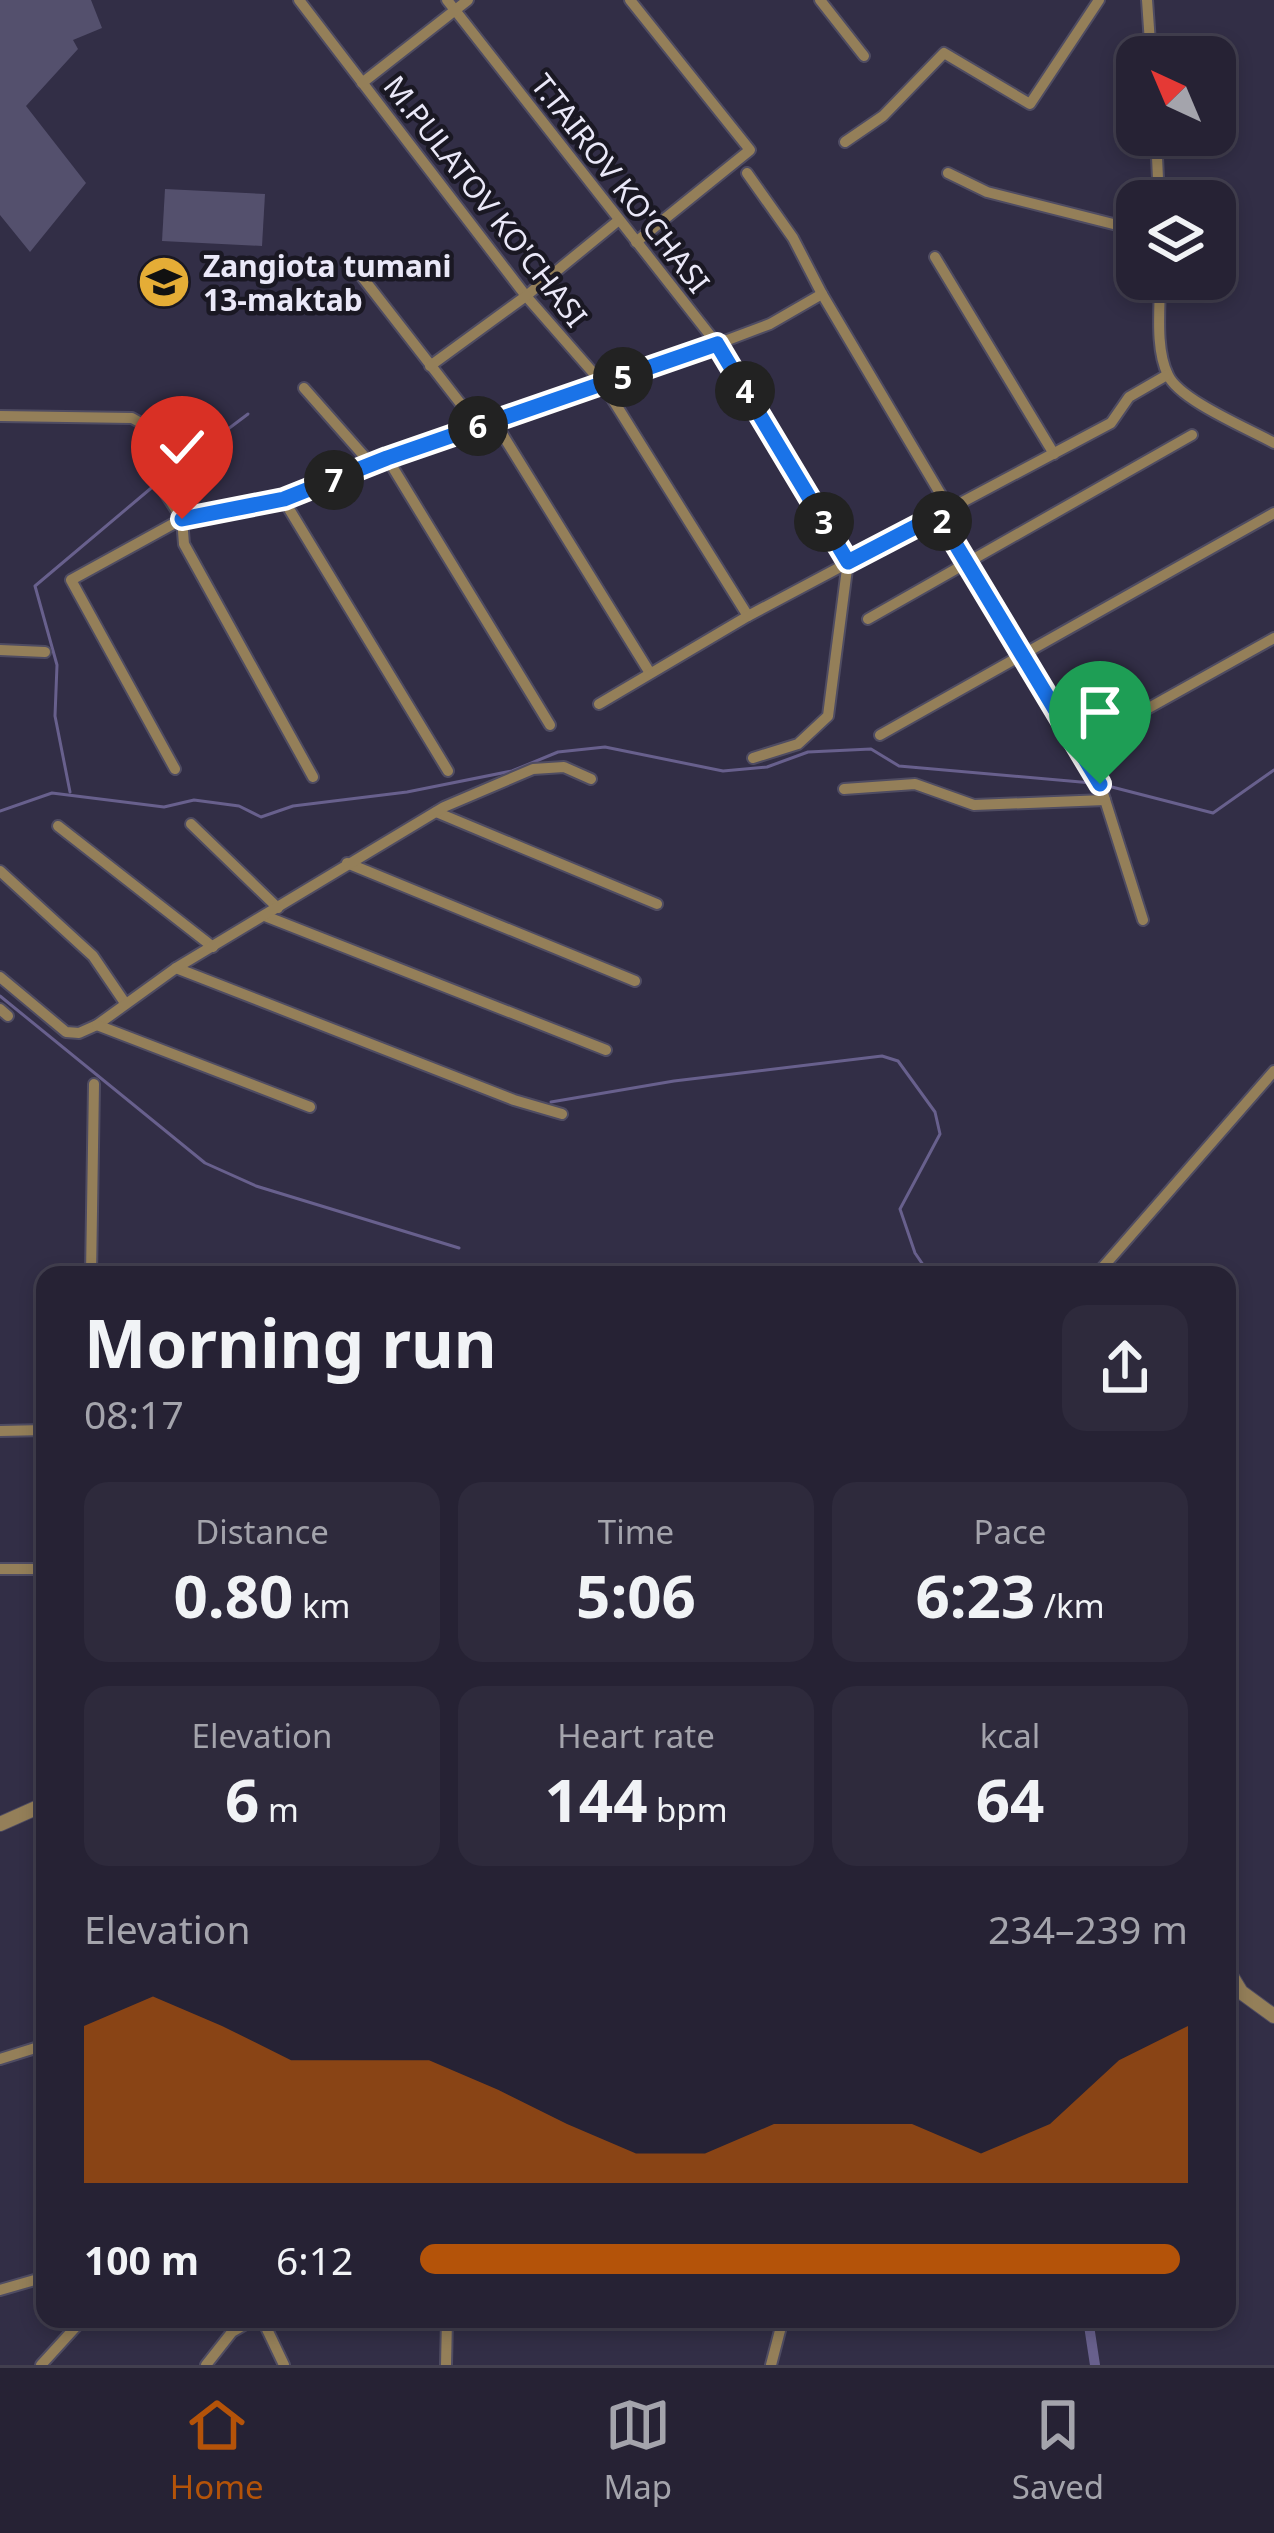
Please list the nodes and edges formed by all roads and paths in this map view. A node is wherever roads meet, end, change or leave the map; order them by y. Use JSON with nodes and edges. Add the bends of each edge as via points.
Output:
{"nodes":[{"id":1,"x":298,"y":0,"type":"edge"},
{"id":2,"x":468,"y":0,"type":"edge"},
{"id":3,"x":630,"y":0,"type":"edge"},
{"id":4,"x":820,"y":0,"type":"edge"},
{"id":5,"x":1099,"y":0,"type":"edge"},
{"id":6,"x":1147,"y":0,"type":"edge"},
{"id":7,"x":451,"y":5,"type":"edge"},
{"id":8,"x":1149,"y":36,"type":"edge"},
{"id":9,"x":864,"y":56,"type":"dead end"},
{"id":10,"x":362,"y":83,"type":"junction"},
{"id":11,"x":845,"y":142,"type":"dead end"},
{"id":12,"x":949,"y":172,"type":"dead end"},
{"id":13,"x":747,"y":173,"type":"dead end"},
{"id":14,"x":619,"y":220,"type":"junction"},
{"id":15,"x":1116,"y":225,"type":"edge"},
{"id":16,"x":636,"y":242,"type":"junction"},
{"id":17,"x":935,"y":257,"type":"dead end"},
{"id":18,"x":352,"y":264,"type":"dead end"},
{"id":19,"x":822,"y":294,"type":"junction"},
{"id":20,"x":526,"y":296,"type":"junction"},
{"id":21,"x":1160,"y":300,"type":"edge"},
{"id":22,"x":717,"y":344,"type":"junction"},
{"id":23,"x":430,"y":366,"type":"junction"},
{"id":24,"x":1167,"y":375,"type":"junction"},
{"id":25,"x":603,"y":384,"type":"junction"},
{"id":26,"x":304,"y":388,"type":"dead end"},
{"id":27,"x":0,"y":416,"type":"edge"},
{"id":28,"x":496,"y":424,"type":"junction"},
{"id":29,"x":478,"y":426,"type":"junction"},
{"id":30,"x":1192,"y":435,"type":"dead end"},
{"id":31,"x":1274,"y":443,"type":"edge"},
{"id":32,"x":1054,"y":454,"type":"junction"},
{"id":33,"x":387,"y":458,"type":"junction"},
{"id":34,"x":372,"y":465,"type":"junction"},
{"id":35,"x":284,"y":499,"type":"junction"},
{"id":36,"x":944,"y":513,"type":"junction"},
{"id":37,"x":1274,"y":513,"type":"edge"},
{"id":38,"x":182,"y":519,"type":"junction"},
{"id":39,"x":848,"y":562,"type":"junction"},
{"id":40,"x":970,"y":563,"type":"junction"},
{"id":41,"x":748,"y":616,"type":"junction"},
{"id":42,"x":868,"y":619,"type":"dead end"},
{"id":43,"x":1274,"y":638,"type":"edge"},
{"id":44,"x":0,"y":650,"type":"edge"},
{"id":45,"x":45,"y":652,"type":"dead end"},
{"id":46,"x":1022,"y":654,"type":"junction"},
{"id":47,"x":650,"y":673,"type":"junction"},
{"id":48,"x":599,"y":704,"type":"dead end"},
{"id":49,"x":550,"y":725,"type":"dead end"},
{"id":50,"x":880,"y":735,"type":"dead end"},
{"id":51,"x":1077,"y":748,"type":"junction"},
{"id":52,"x":753,"y":758,"type":"dead end"},
{"id":53,"x":175,"y":769,"type":"dead end"},
{"id":54,"x":448,"y":771,"type":"dead end"},
{"id":55,"x":313,"y":777,"type":"dead end"},
{"id":56,"x":591,"y":779,"type":"dead end"},
{"id":57,"x":844,"y":789,"type":"dead end"},
{"id":58,"x":1106,"y":800,"type":"junction"},
{"id":59,"x":436,"y":812,"type":"junction"},
{"id":60,"x":191,"y":824,"type":"dead end"},
{"id":61,"x":58,"y":826,"type":"dead end"},
{"id":62,"x":347,"y":862,"type":"junction"},
{"id":63,"x":0,"y":871,"type":"edge"},
{"id":64,"x":658,"y":904,"type":"dead end"},
{"id":65,"x":278,"y":908,"type":"junction"},
{"id":66,"x":265,"y":916,"type":"junction"},
{"id":67,"x":1143,"y":920,"type":"dead end"},
{"id":68,"x":213,"y":946,"type":"junction"},
{"id":69,"x":176,"y":968,"type":"junction"},
{"id":70,"x":0,"y":977,"type":"edge"},
{"id":71,"x":635,"y":981,"type":"dead end"},
{"id":72,"x":124,"y":1003,"type":"junction"},
{"id":73,"x":98,"y":1024,"type":"junction"},
{"id":74,"x":606,"y":1050,"type":"dead end"},
{"id":75,"x":1274,"y":1071,"type":"edge"},
{"id":76,"x":94,"y":1084,"type":"dead end"},
{"id":77,"x":310,"y":1107,"type":"dead end"},
{"id":78,"x":562,"y":1114,"type":"dead end"},
{"id":79,"x":91,"y":1266,"type":"edge"},
{"id":80,"x":1104,"y":1266,"type":"edge"},
{"id":81,"x":36,"y":1430,"type":"edge"},
{"id":82,"x":0,"y":1431,"type":"edge"},
{"id":83,"x":0,"y":1569,"type":"edge"},
{"id":84,"x":36,"y":1569,"type":"edge"},
{"id":85,"x":36,"y":1808,"type":"edge"},
{"id":86,"x":0,"y":1824,"type":"edge"},
{"id":87,"x":1236,"y":1984,"type":"edge"},
{"id":88,"x":1274,"y":2016,"type":"edge"},
{"id":89,"x":36,"y":2048,"type":"edge"},
{"id":90,"x":0,"y":2059,"type":"edge"},
{"id":91,"x":36,"y":2280,"type":"edge"},
{"id":92,"x":0,"y":2290,"type":"edge"},
{"id":93,"x":74,"y":2328,"type":"edge"},
{"id":94,"x":239,"y":2328,"type":"edge"},
{"id":95,"x":266,"y":2328,"type":"edge"},
{"id":96,"x":447,"y":2328,"type":"edge"},
{"id":97,"x":781,"y":2328,"type":"edge"},
{"id":98,"x":41,"y":2365,"type":"edge"},
{"id":99,"x":206,"y":2365,"type":"edge"},
{"id":100,"x":284,"y":2365,"type":"edge"},
{"id":101,"x":446,"y":2365,"type":"edge"},
{"id":102,"x":771,"y":2365,"type":"edge"}],
"edges":[{"from":1,"to":10,"type":"street","name":"M.PULATOV KO'CHASI"},
{"from":2,"to":7,"type":"street"},
{"from":3,"to":16,"type":"street","via":[[750,150]]},
{"from":4,"to":9,"type":"street"},
{"from":5,"to":11,"type":"street","via":[[1030,104],[944,52],[898,102]]},
{"from":6,"to":8,"type":"street"},
{"from":7,"to":10,"type":"street"},
{"from":7,"to":14,"type":"street","name":"T.TAIROV KO'CHASI"},
{"from":10,"to":20,"type":"street","name":"M.PULATOV KO'CHASI"},
{"from":12,"to":15,"type":"street","via":[[987,192]]},
{"from":13,"to":19,"type":"street"},
{"from":14,"to":16,"type":"street","name":"T.TAIROV KO'CHASI"},
{"from":14,"to":20,"type":"street"},
{"from":16,"to":22,"type":"street","name":"T.TAIROV KO'CHASI"},
{"from":17,"to":32,"type":"street"},
{"from":18,"to":23,"type":"street"},
{"from":19,"to":22,"type":"street"},
{"from":19,"to":36,"type":"street"},
{"from":20,"to":23,"type":"street"},
{"from":20,"to":25,"type":"street","name":"M.PULATOV KO'CHASI"},
{"from":21,"to":24,"type":"street"},
{"from":22,"to":25,"type":"street"},
{"from":22,"to":39,"type":"street","name":"T.TAIROV KO'CHASI"},
{"from":23,"to":29,"type":"street"},
{"from":24,"to":31,"type":"street","via":[[1185,394]]},
{"from":24,"to":32,"type":"street","via":[[1129,397],[1111,423]]},
{"from":25,"to":28,"type":"street"},
{"from":25,"to":41,"type":"street","name":"M.PULATOV KO'CHASI"},
{"from":26,"to":34,"type":"street"},
{"from":27,"to":38,"type":"street","via":[[142,421],[157,484]]},
{"from":28,"to":29,"type":"street"},
{"from":28,"to":47,"type":"street"},
{"from":29,"to":33,"type":"street"},
{"from":30,"to":40,"type":"street"},
{"from":32,"to":36,"type":"street"},
{"from":33,"to":34,"type":"street"},
{"from":33,"to":49,"type":"street"},
{"from":34,"to":35,"type":"street"},
{"from":35,"to":38,"type":"street"},
{"from":35,"to":54,"type":"street"},
{"from":36,"to":39,"type":"street"},
{"from":36,"to":40,"type":"street"},
{"from":37,"to":46,"type":"street"},
{"from":38,"to":53,"type":"street","via":[[71,580]]},
{"from":38,"to":55,"type":"street","via":[[184,544]]},
{"from":39,"to":41,"type":"street"},
{"from":39,"to":52,"type":"street","via":[[828,716],[798,744]]},
{"from":40,"to":42,"type":"street"},
{"from":40,"to":46,"type":"street"},
{"from":41,"to":47,"type":"street"},
{"from":43,"to":51,"type":"street"},
{"from":44,"to":45,"type":"street"},
{"from":46,"to":50,"type":"street"},
{"from":46,"to":51,"type":"street"},
{"from":47,"to":48,"type":"street"},
{"from":51,"to":58,"type":"street"},
{"from":56,"to":59,"type":"street","via":[[564,767],[532,769]]},
{"from":57,"to":58,"type":"street","via":[[915,784],[974,805]]},
{"from":58,"to":67,"type":"street"},
{"from":59,"to":62,"type":"street"},
{"from":59,"to":64,"type":"street"},
{"from":60,"to":65,"type":"street"},
{"from":61,"to":68,"type":"street"},
{"from":62,"to":65,"type":"street"},
{"from":62,"to":71,"type":"street"},
{"from":63,"to":72,"type":"street","via":[[93,956]]},
{"from":65,"to":66,"type":"street"},
{"from":66,"to":68,"type":"street"},
{"from":66,"to":74,"type":"street"},
{"from":68,"to":69,"type":"street"},
{"from":69,"to":72,"type":"street"},
{"from":69,"to":78,"type":"street"},
{"from":70,"to":73,"type":"street","via":[[66,1032]]},
{"from":72,"to":73,"type":"street"},
{"from":73,"to":77,"type":"street"},
{"from":75,"to":80,"type":"street"},
{"from":76,"to":79,"type":"street"},
{"from":81,"to":82,"type":"street"},
{"from":83,"to":84,"type":"street"},
{"from":85,"to":86,"type":"street"},
{"from":87,"to":88,"type":"street"},
{"from":89,"to":90,"type":"street"},
{"from":91,"to":92,"type":"street"},
{"from":93,"to":98,"type":"street"},
{"from":94,"to":99,"type":"street"},
{"from":95,"to":100,"type":"street"},
{"from":96,"to":101,"type":"street"},
{"from":97,"to":102,"type":"street"}]}
